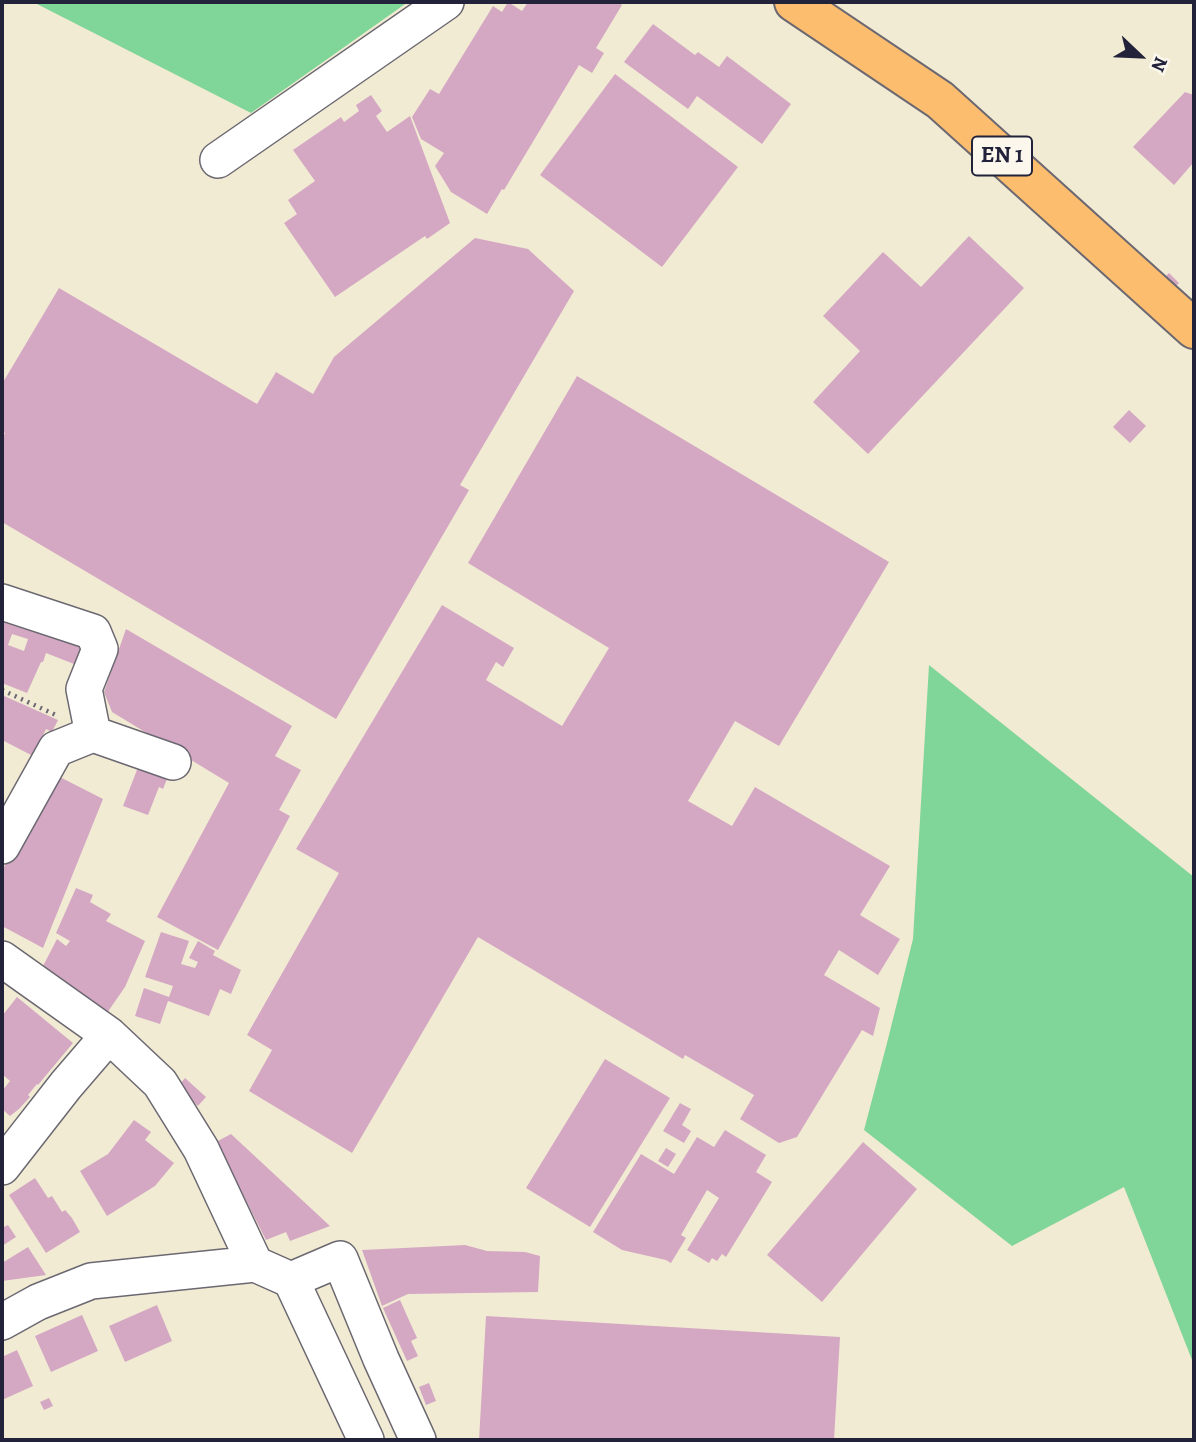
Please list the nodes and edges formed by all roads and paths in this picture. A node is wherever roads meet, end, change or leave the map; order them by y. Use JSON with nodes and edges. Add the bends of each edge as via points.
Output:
{"nodes":[{"id":1,"x":446,"y":2,"type":"edge"},
{"id":2,"x":794,"y":2,"type":"edge"},
{"id":3,"x":218,"y":160,"type":"dead end"},
{"id":4,"x":1194,"y":329,"type":"edge"},
{"id":5,"x":2,"y":601,"type":"edge"},
{"id":6,"x":2,"y":690,"type":"edge"},
{"id":7,"x":93,"y":734,"type":"junction"},
{"id":8,"x":173,"y":762,"type":"dead end"},
{"id":9,"x":2,"y":846,"type":"edge"},
{"id":10,"x":2,"y":959,"type":"edge"},
{"id":11,"x":109,"y":1035,"type":"junction"},
{"id":12,"x":2,"y":1167,"type":"edge"},
{"id":13,"x":255,"y":1264,"type":"junction"},
{"id":14,"x":292,"y":1280,"type":"junction"},
{"id":15,"x":2,"y":1322,"type":"edge"},
{"id":16,"x":357,"y":1432,"type":"edge"},
{"id":17,"x":415,"y":1438,"type":"edge"}],
"edges":[{"from":1,"to":3,"type":"street"},
{"from":2,"to":4,"type":"main road","number":"EN 1","via":[[940,100]]},
{"from":5,"to":7,"type":"street","via":[[93,632],[100,649],[85,689]]},
{"from":6,"to":7,"type":"path"},
{"from":7,"to":8,"type":"street"},
{"from":7,"to":9,"type":"street","via":[[56,749]]},
{"from":10,"to":11,"type":"street"},
{"from":11,"to":12,"type":"street"},
{"from":11,"to":13,"type":"street","via":[[160,1083],[201,1149]]},
{"from":13,"to":14,"type":"street"},
{"from":13,"to":15,"type":"street","via":[[91,1281]]},
{"from":14,"to":16,"type":"street"},
{"from":14,"to":17,"type":"street","via":[[340,1259]]}]}
